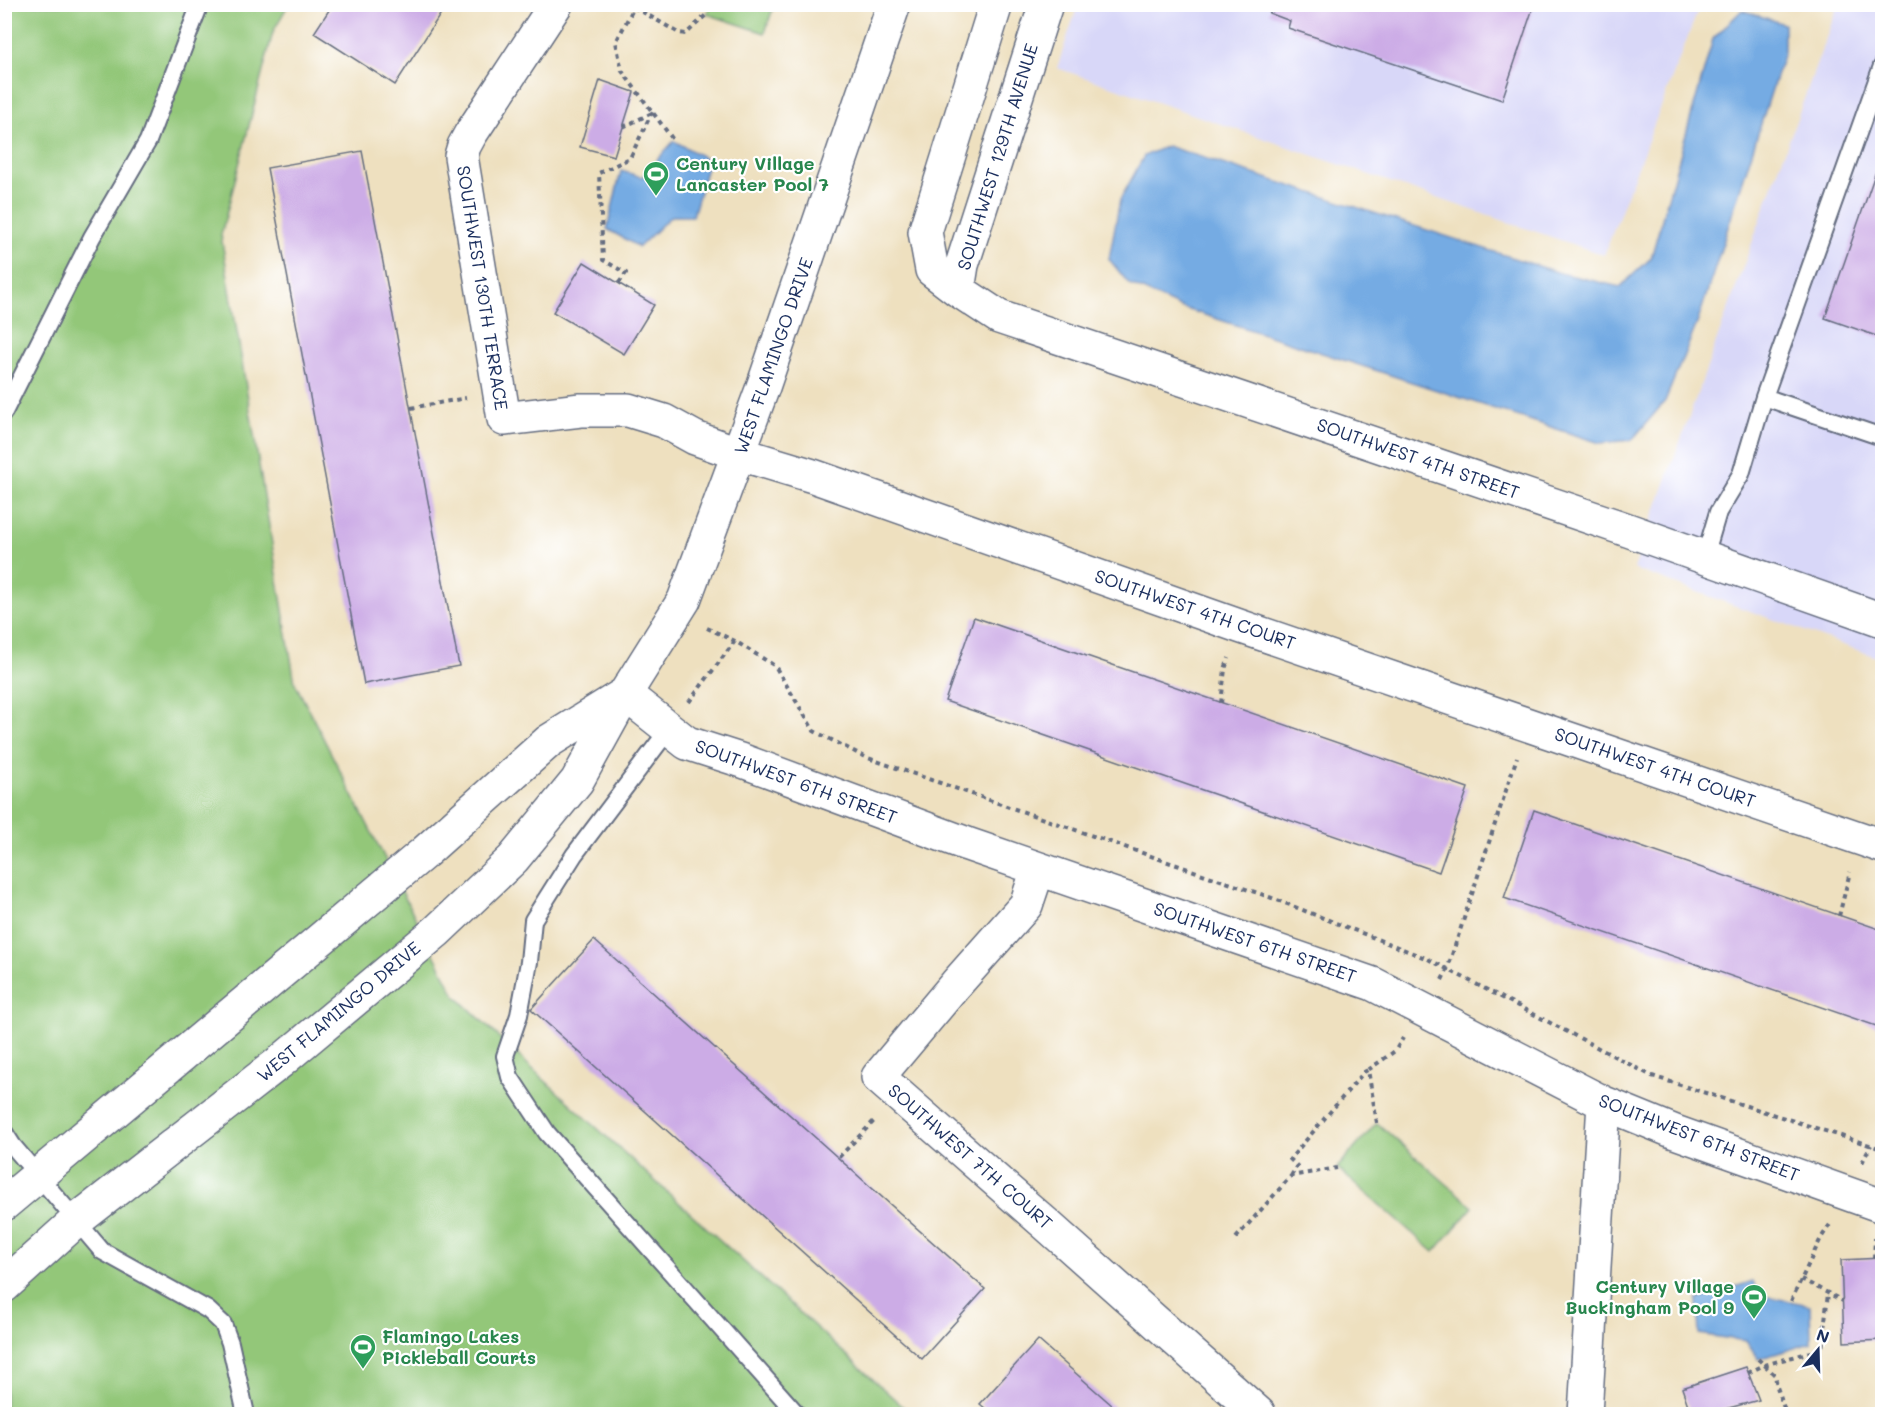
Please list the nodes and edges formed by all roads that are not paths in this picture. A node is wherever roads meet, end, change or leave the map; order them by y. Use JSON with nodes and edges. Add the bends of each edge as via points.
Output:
{"nodes":[{"id":1,"x":200,"y":4,"type":"edge"},
{"id":2,"x":556,"y":4,"type":"edge"},
{"id":3,"x":894,"y":4,"type":"edge"},
{"id":4,"x":996,"y":4,"type":"edge"},
{"id":5,"x":1046,"y":4,"type":"edge"},
{"id":6,"x":1882,"y":66,"type":"edge"},
{"id":7,"x":958,"y":290,"type":"junction"},
{"id":8,"x":1764,"y":397,"type":"junction"},
{"id":9,"x":501,"y":406,"type":"joint"},
{"id":10,"x":4,"y":412,"type":"edge"},
{"id":11,"x":1882,"y":437,"type":"edge"},
{"id":12,"x":740,"y":454,"type":"junction"},
{"id":13,"x":1705,"y":556,"type":"junction"},
{"id":14,"x":1882,"y":620,"type":"edge"},
{"id":15,"x":625,"y":694,"type":"junction"},
{"id":16,"x":669,"y":729,"type":"junction"},
{"id":17,"x":1870,"y":842,"type":"edge"},
{"id":18,"x":1038,"y":869,"type":"junction"},
{"id":19,"x":1604,"y":1103,"type":"junction"},
{"id":20,"x":4,"y":1132,"type":"edge"},
{"id":21,"x":38,"y":1176,"type":"junction"},
{"id":22,"x":4,"y":1204,"type":"edge"},
{"id":23,"x":1882,"y":1206,"type":"edge"},
{"id":24,"x":76,"y":1221,"type":"junction"},
{"id":25,"x":4,"y":1286,"type":"edge"},
{"id":26,"x":246,"y":1414,"type":"edge"},
{"id":27,"x":797,"y":1414,"type":"edge"},
{"id":28,"x":1259,"y":1414,"type":"edge"},
{"id":29,"x":1585,"y":1414,"type":"edge"}],
"edges":[{"from":1,"to":10,"type":"lane","via":[[148,141],[92,237]]},
{"from":2,"to":9,"type":"street","name":"SOUTHWEST 130TH TERRACE","via":[[461,156]]},
{"from":3,"to":12,"type":"street","name":"WEST FLAMINGO DRIVE"},
{"from":4,"to":7,"type":"street","name":"SOUTHWEST 129TH AVENUE","via":[[925,232],[932,270]]},
{"from":5,"to":7,"type":"street","name":"SOUTHWEST 129TH AVENUE","via":[[962,265]]},
{"from":6,"to":8,"type":"lane"},
{"from":7,"to":13,"type":"street","name":"SOUTHWEST 4TH STREET","via":[[999,317]]},
{"from":8,"to":11,"type":"lane"},
{"from":8,"to":13,"type":"lane","via":[[1741,474],[1718,512]]},
{"from":9,"to":12,"type":"street","name":"SOUTHWEST 4TH COURT","via":[[628,410]]},
{"from":12,"to":15,"type":"street","name":"WEST FLAMINGO DRIVE","via":[[684,600]]},
{"from":12,"to":17,"type":"street","name":"SOUTHWEST 4TH COURT"},
{"from":13,"to":14,"type":"street","name":"SOUTHWEST 4TH STREET"},
{"from":15,"to":16,"type":"street","name":"SOUTHWEST 6TH STREET"},
{"from":15,"to":21,"type":"street","name":"WEST FLAMINGO DRIVE","via":[[549,741],[424,852]]},
{"from":15,"to":24,"type":"street","name":"WEST FLAMINGO DRIVE","via":[[577,781],[513,859],[437,931],[337,1016]]},
{"from":16,"to":18,"type":"street","name":"SOUTHWEST 6TH STREET","via":[[687,743]]},
{"from":16,"to":27,"type":"lane","via":[[574,855],[533,920],[530,962],[505,1056],[510,1077],[547,1133]]},
{"from":18,"to":19,"type":"street","name":"SOUTHWEST 6TH STREET","via":[[1373,984]]},
{"from":18,"to":28,"type":"street","name":"SOUTHWEST 7TH COURT","via":[[1026,905],[878,1077]]},
{"from":19,"to":23,"type":"street","name":"SOUTHWEST 6TH STREET"},
{"from":19,"to":29,"type":"street"},
{"from":20,"to":21,"type":"lane"},
{"from":21,"to":22,"type":"street","name":"WEST FLAMINGO DRIVE"},
{"from":21,"to":24,"type":"lane"},
{"from":24,"to":25,"type":"street","name":"WEST FLAMINGO DRIVE"},
{"from":24,"to":26,"type":"lane","via":[[102,1251],[208,1310],[223,1324]]}]}
